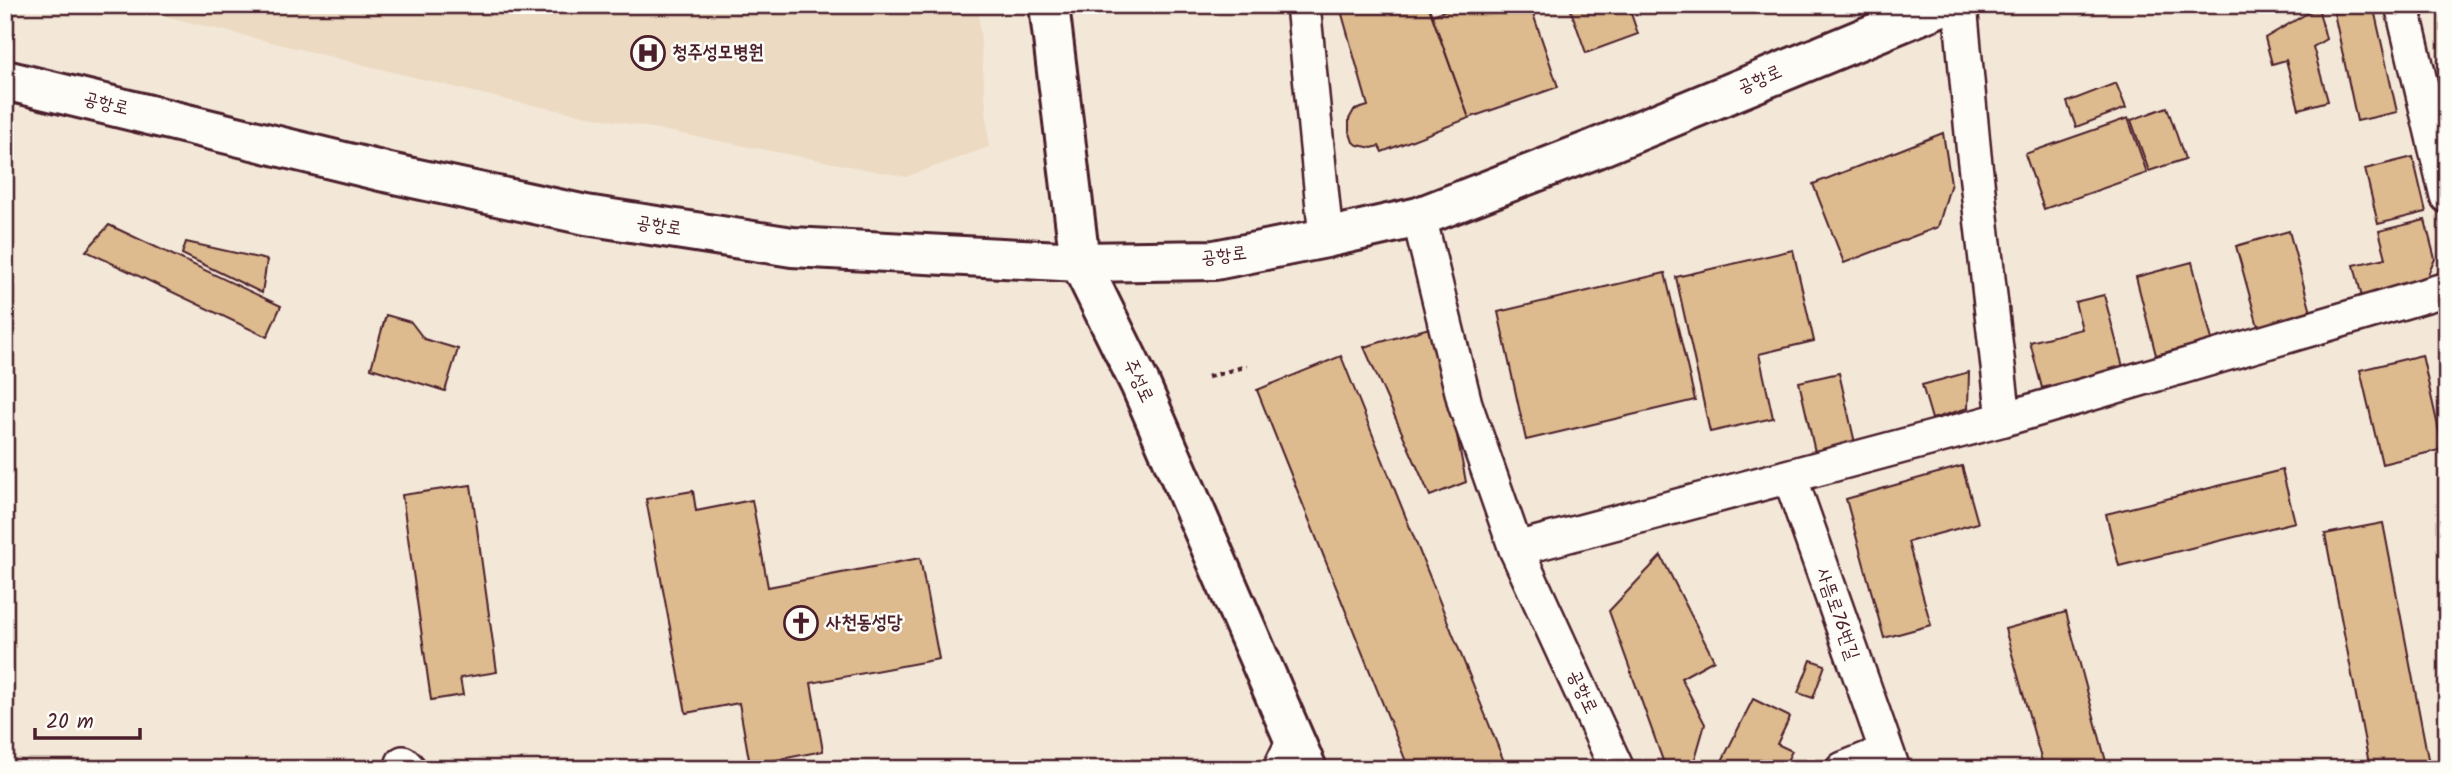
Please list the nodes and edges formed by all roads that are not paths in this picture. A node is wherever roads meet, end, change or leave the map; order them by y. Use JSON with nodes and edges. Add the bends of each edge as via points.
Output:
{"nodes":[{"id":1,"x":1049,"y":5,"type":"edge"},
{"id":2,"x":1303,"y":5,"type":"edge"},
{"id":3,"x":1944,"y":5,"type":"edge"},
{"id":4,"x":1960,"y":5,"type":"edge"},
{"id":5,"x":2402,"y":5,"type":"edge"},
{"id":6,"x":5,"y":80,"type":"edge"},
{"id":7,"x":2447,"y":196,"type":"edge"},
{"id":8,"x":1419,"y":217,"type":"junction"},
{"id":9,"x":1325,"y":238,"type":"junction"},
{"id":10,"x":1080,"y":261,"type":"junction"},
{"id":11,"x":2447,"y":289,"type":"edge"},
{"id":12,"x":2004,"y":419,"type":"junction"},
{"id":13,"x":1790,"y":477,"type":"junction"},
{"id":14,"x":1516,"y":549,"type":"junction"},
{"id":15,"x":1294,"y":759,"type":"edge"},
{"id":16,"x":1889,"y":760,"type":"edge"},
{"id":17,"x":1617,"y":769,"type":"edge"},
{"id":18,"x":1843,"y":769,"type":"edge"}],
"edges":[{"from":1,"to":10,"type":"main road","name":"주성로"},
{"from":2,"to":9,"type":"street"},
{"from":3,"to":8,"type":"main road","name":"공항로"},
{"from":4,"to":12,"type":"street"},
{"from":5,"to":7,"type":"street"},
{"from":6,"to":10,"type":"main road","name":"공항로","via":[[385,172],[586,215],[792,247]]},
{"from":8,"to":9,"type":"main road","name":"공항로"},
{"from":8,"to":14,"type":"street","name":"공항로","via":[[1465,404]]},
{"from":9,"to":10,"type":"main road","name":"공항로","via":[[1215,260]]},
{"from":10,"to":15,"type":"main road","name":"주성로","via":[[1140,384]]},
{"from":11,"to":12,"type":"street"},
{"from":12,"to":13,"type":"street"},
{"from":13,"to":14,"type":"street"},
{"from":13,"to":16,"type":"street","name":"사뜸로76번길"},
{"from":14,"to":17,"type":"street","name":"공항로"},
{"from":16,"to":18,"type":"street","name":"사뜸로76번길"}]}
